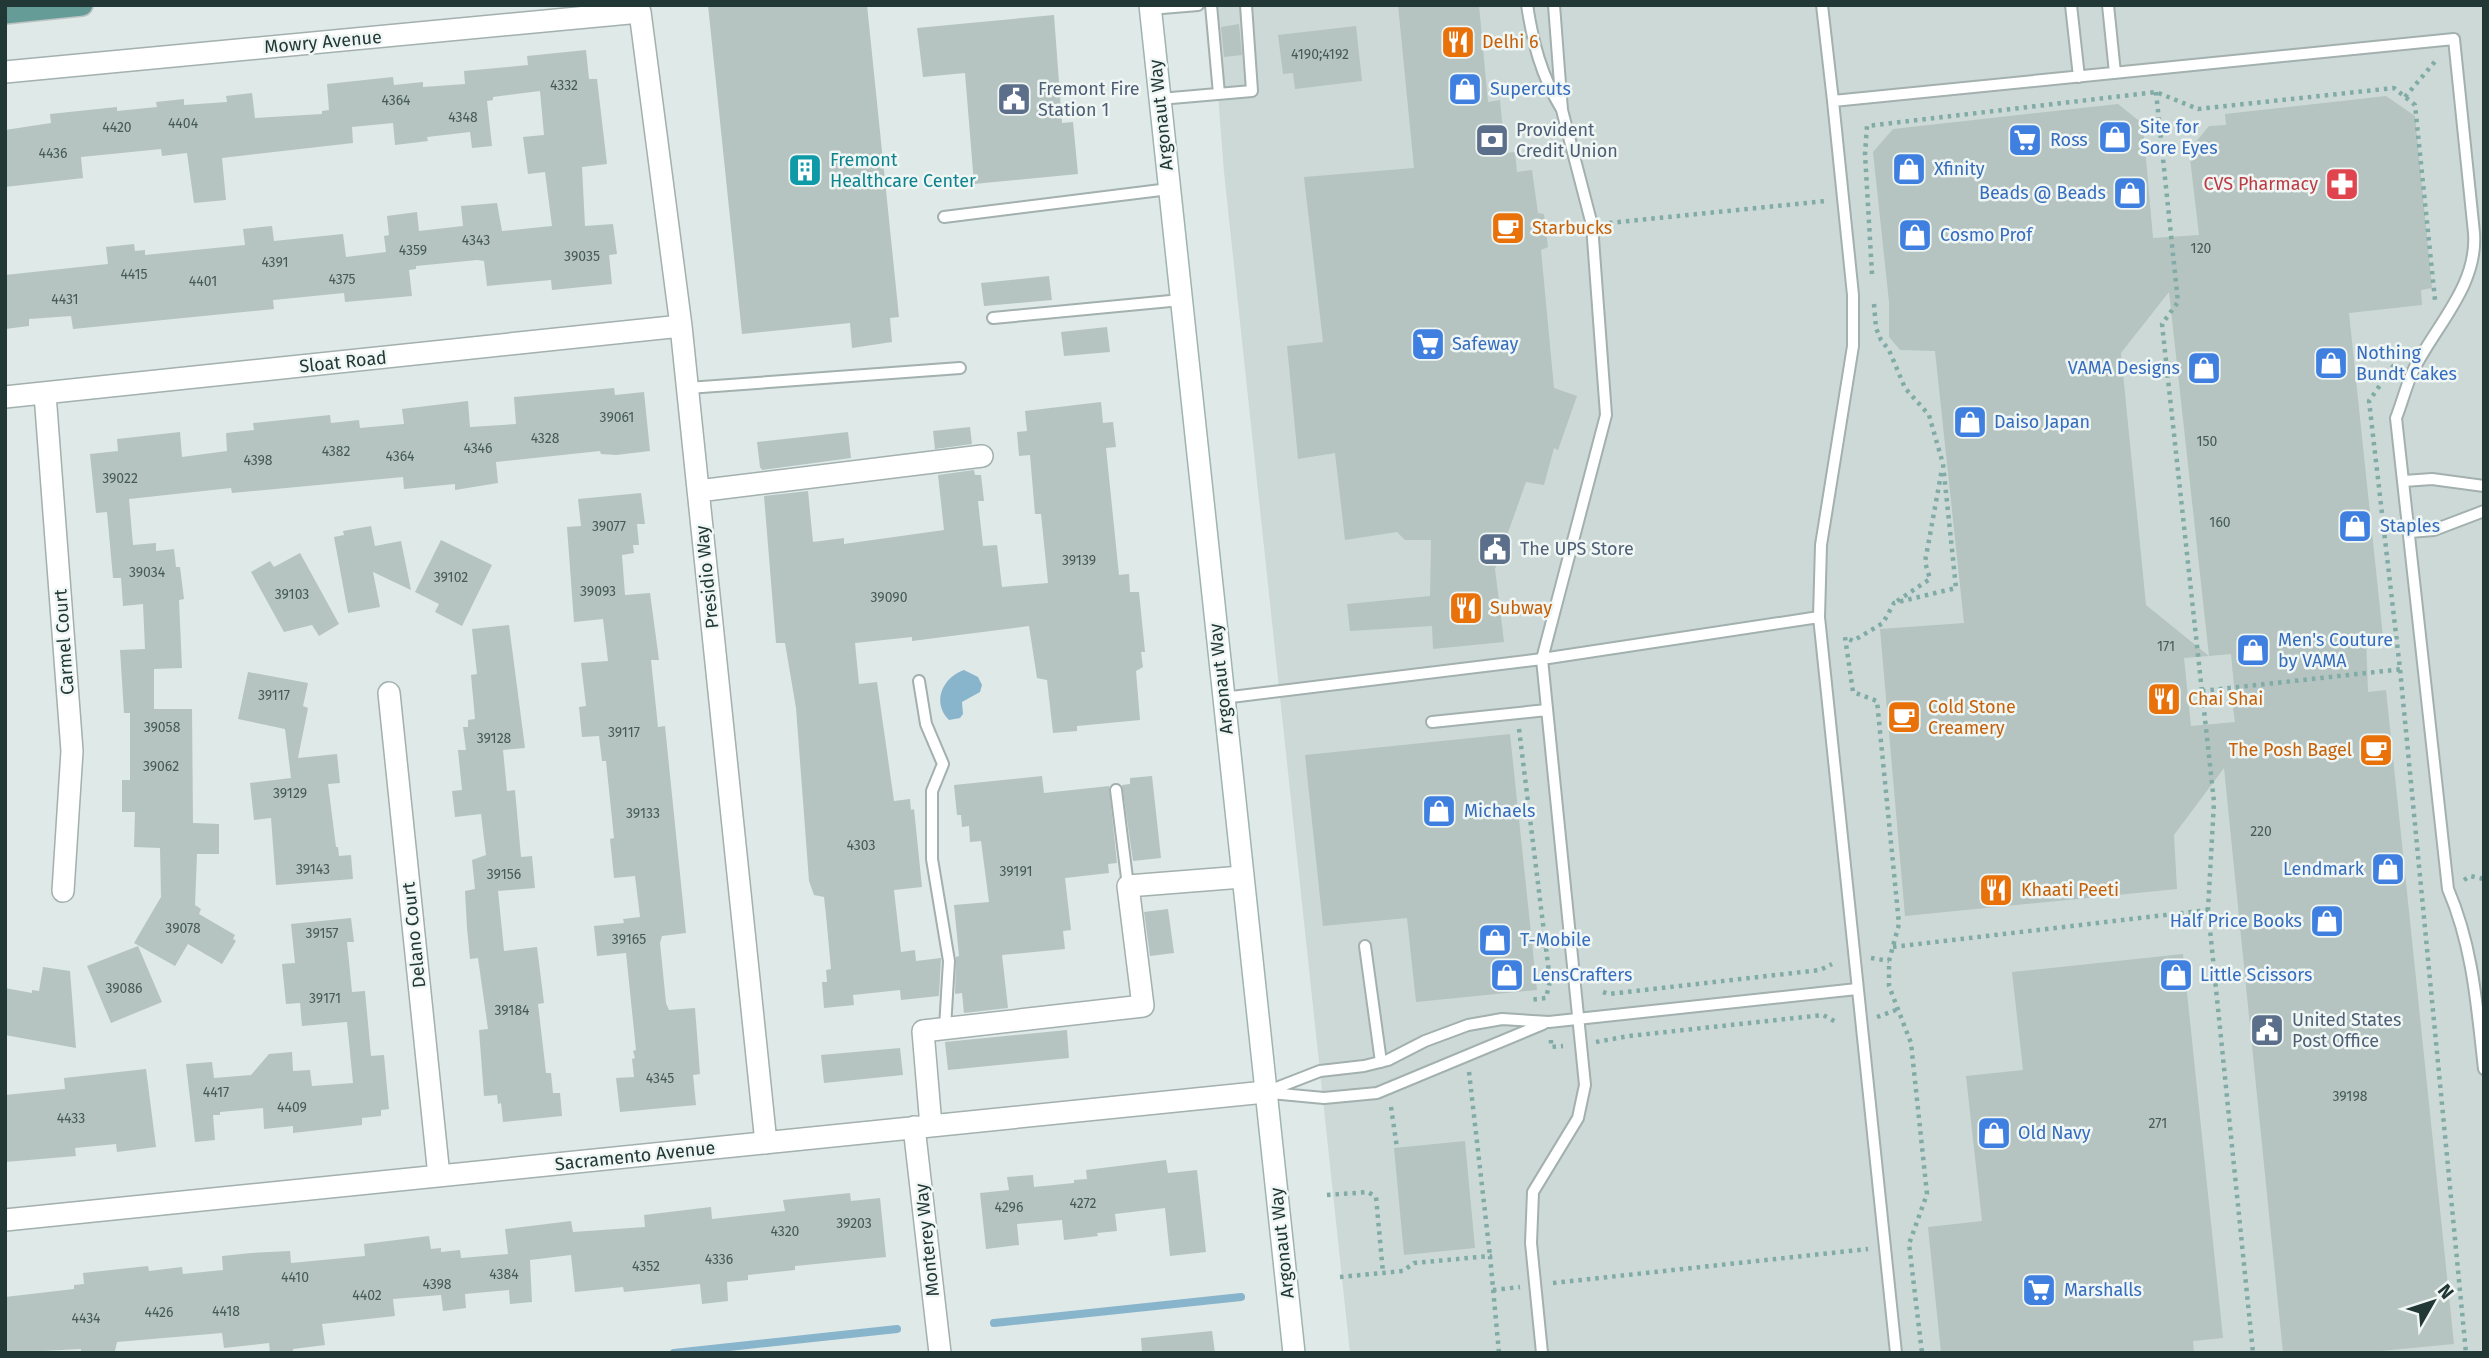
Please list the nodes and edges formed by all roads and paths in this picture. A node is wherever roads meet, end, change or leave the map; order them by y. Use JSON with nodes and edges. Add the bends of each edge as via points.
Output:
{"nodes":[{"id":1,"x":82,"y":5,"type":"edge"},
{"id":2,"x":1198,"y":5,"type":"edge"},
{"id":3,"x":1211,"y":5,"type":"edge"},
{"id":4,"x":1246,"y":5,"type":"edge"},
{"id":5,"x":1527,"y":5,"type":"edge"},
{"id":6,"x":1554,"y":5,"type":"edge"},
{"id":7,"x":1822,"y":5,"type":"edge"},
{"id":8,"x":2071,"y":5,"type":"edge"},
{"id":9,"x":2108,"y":5,"type":"edge"},
{"id":10,"x":1150,"y":7,"type":"edge"},
{"id":11,"x":640,"y":12,"type":"joint"},
{"id":12,"x":5,"y":13,"type":"edge"},
{"id":13,"x":2454,"y":39,"type":"junction"},
{"id":14,"x":2154,"y":69,"type":"junction"},
{"id":15,"x":5,"y":72,"type":"edge"},
{"id":16,"x":2115,"y":73,"type":"junction"},
{"id":17,"x":2079,"y":77,"type":"junction"},
{"id":18,"x":2156,"y":92,"type":"junction"},
{"id":19,"x":1219,"y":94,"type":"junction"},
{"id":20,"x":2405,"y":97,"type":"junction"},
{"id":21,"x":1160,"y":99,"type":"junction"},
{"id":22,"x":1833,"y":101,"type":"junction"},
{"id":23,"x":1562,"y":110,"type":"junction"},
{"id":24,"x":1169,"y":188,"type":"junction"},
{"id":25,"x":1867,"y":196,"type":"junction"},
{"id":26,"x":1843,"y":199,"type":"junction"},
{"id":27,"x":944,"y":218,"type":"dead end"},
{"id":28,"x":1592,"y":225,"type":"junction"},
{"id":29,"x":1549,"y":229,"type":"dead end"},
{"id":30,"x":1873,"y":288,"type":"dead end"},
{"id":31,"x":1181,"y":300,"type":"junction"},
{"id":32,"x":1874,"y":301,"type":"dead end"},
{"id":33,"x":2435,"y":304,"type":"dead end"},
{"id":34,"x":993,"y":318,"type":"dead end"},
{"id":35,"x":681,"y":326,"type":"junction"},
{"id":36,"x":2399,"y":358,"type":"dead end"},
{"id":37,"x":960,"y":368,"type":"dead end"},
{"id":38,"x":688,"y":388,"type":"junction"},
{"id":39,"x":45,"y":394,"type":"junction"},
{"id":40,"x":5,"y":397,"type":"edge"},
{"id":41,"x":982,"y":456,"type":"dead end"},
{"id":42,"x":1943,"y":464,"type":"junction"},
{"id":43,"x":2404,"y":481,"type":"junction"},
{"id":44,"x":2484,"y":486,"type":"edge"},
{"id":45,"x":698,"y":491,"type":"junction"},
{"id":46,"x":2484,"y":512,"type":"edge"},
{"id":47,"x":2410,"y":532,"type":"junction"},
{"id":48,"x":1894,"y":603,"type":"junction"},
{"id":49,"x":1819,"y":617,"type":"junction"},
{"id":50,"x":1542,"y":659,"type":"junction"},
{"id":51,"x":2424,"y":667,"type":"junction"},
{"id":52,"x":2400,"y":669,"type":"junction"},
{"id":53,"x":919,"y":681,"type":"dead end"},
{"id":54,"x":2202,"y":691,"type":"junction"},
{"id":55,"x":389,"y":693,"type":"dead end"},
{"id":56,"x":1223,"y":698,"type":"junction"},
{"id":57,"x":1547,"y":710,"type":"junction"},
{"id":58,"x":1517,"y":713,"type":"junction"},
{"id":59,"x":1432,"y":722,"type":"dead end"},
{"id":60,"x":1116,"y":790,"type":"dead end"},
{"id":61,"x":1242,"y":877,"type":"junction"},
{"id":62,"x":1128,"y":886,"type":"junction"},
{"id":63,"x":62,"y":891,"type":"dead end"},
{"id":64,"x":2208,"y":910,"type":"junction"},
{"id":65,"x":1365,"y":947,"type":"dead end"},
{"id":66,"x":1893,"y":947,"type":"junction"},
{"id":67,"x":1832,"y":964,"type":"dead end"},
{"id":68,"x":1857,"y":989,"type":"junction"},
{"id":69,"x":1603,"y":992,"type":"dead end"},
{"id":70,"x":1519,"y":1002,"type":"dead end"},
{"id":71,"x":1577,"y":1019,"type":"junction"},
{"id":72,"x":1549,"y":1022,"type":"junction"},
{"id":73,"x":1836,"y":1022,"type":"dead end"},
{"id":74,"x":945,"y":1028,"type":"junction"},
{"id":75,"x":1608,"y":1041,"type":"dead end"},
{"id":76,"x":1381,"y":1062,"type":"junction"},
{"id":77,"x":1469,"y":1069,"type":"dead end"},
{"id":78,"x":2484,"y":1069,"type":"edge"},
{"id":79,"x":1265,"y":1092,"type":"junction"},
{"id":80,"x":1390,"y":1103,"type":"dead end"},
{"id":81,"x":922,"y":1127,"type":"junction"},
{"id":82,"x":766,"y":1143,"type":"junction"},
{"id":83,"x":1397,"y":1148,"type":"dead end"},
{"id":84,"x":439,"y":1176,"type":"junction"},
{"id":85,"x":1327,"y":1195,"type":"dead end"},
{"id":86,"x":5,"y":1220,"type":"edge"},
{"id":87,"x":1909,"y":1244,"type":"junction"},
{"id":88,"x":1886,"y":1247,"type":"junction"},
{"id":89,"x":1490,"y":1256,"type":"junction"},
{"id":90,"x":1382,"y":1273,"type":"junction"},
{"id":91,"x":1340,"y":1277,"type":"dead end"},
{"id":92,"x":1535,"y":1285,"type":"junction"},
{"id":93,"x":1493,"y":1290,"type":"junction"},
{"id":94,"x":940,"y":1353,"type":"edge"},
{"id":95,"x":1294,"y":1353,"type":"edge"},
{"id":96,"x":1499,"y":1353,"type":"edge"},
{"id":97,"x":1542,"y":1353,"type":"edge"},
{"id":98,"x":1896,"y":1353,"type":"edge"},
{"id":99,"x":1922,"y":1353,"type":"edge"},
{"id":100,"x":2253,"y":1353,"type":"edge"},
{"id":101,"x":2466,"y":1353,"type":"edge"}],
"edges":[{"from":1,"to":12,"type":"main road"},
{"from":2,"to":10,"type":"lane"},
{"from":3,"to":19,"type":"lane"},
{"from":4,"to":19,"type":"lane","via":[[1252,91]]},
{"from":5,"to":23,"type":"lane","via":[[1542,70]]},
{"from":6,"to":23,"type":"lane"},
{"from":7,"to":22,"type":"lane"},
{"from":8,"to":17,"type":"lane"},
{"from":9,"to":16,"type":"lane"},
{"from":10,"to":21,"type":"street","name":"Argonaut Way"},
{"from":11,"to":15,"type":"street","name":"Mowry Avenue"},
{"from":11,"to":35,"type":"street","name":"Presidio Way"},
{"from":13,"to":14,"type":"lane"},
{"from":13,"to":20,"type":"path"},
{"from":13,"to":43,"type":"lane","via":[[2473,261],[2466,282],[2413,372],[2396,418]]},
{"from":14,"to":16,"type":"lane"},
{"from":14,"to":18,"type":"path"},
{"from":16,"to":17,"type":"lane"},
{"from":17,"to":22,"type":"lane"},
{"from":18,"to":20,"type":"path","via":[[2199,109],[2394,88]]},
{"from":18,"to":25,"type":"path","via":[[1867,126]]},
{"from":18,"to":54,"type":"path","via":[[2178,302],[2162,324]]},
{"from":19,"to":21,"type":"lane"},
{"from":20,"to":33,"type":"path","via":[[2415,105]]},
{"from":21,"to":24,"type":"street","name":"Argonaut Way"},
{"from":22,"to":26,"type":"lane"},
{"from":23,"to":28,"type":"lane"},
{"from":24,"to":27,"type":"lane"},
{"from":24,"to":31,"type":"street","name":"Argonaut Way"},
{"from":25,"to":26,"type":"path"},
{"from":25,"to":30,"type":"path"},
{"from":26,"to":28,"type":"path"},
{"from":26,"to":49,"type":"lane","via":[[1853,346],[1821,545]]},
{"from":28,"to":29,"type":"path"},
{"from":28,"to":50,"type":"lane","via":[[1606,415]]},
{"from":31,"to":34,"type":"lane"},
{"from":31,"to":56,"type":"street","name":"Argonaut Way"},
{"from":32,"to":42,"type":"path","via":[[1875,328],[1905,388],[1929,415]]},
{"from":35,"to":38,"type":"street","name":"Presidio Way"},
{"from":35,"to":39,"type":"street","name":"Sloat Road"},
{"from":36,"to":52,"type":"path","via":[[2369,401]]},
{"from":37,"to":38,"type":"lane"},
{"from":38,"to":45,"type":"street","name":"Presidio Way"},
{"from":39,"to":40,"type":"street","name":"Sloat Road"},
{"from":39,"to":63,"type":"street","name":"Carmel Court","via":[[72,751]]},
{"from":41,"to":45,"type":"street"},
{"from":42,"to":48,"type":"path","via":[[1925,562],[1930,579]]},
{"from":42,"to":48,"type":"path","via":[[1956,587]]},
{"from":43,"to":44,"type":"lane"},
{"from":43,"to":47,"type":"lane"},
{"from":45,"to":82,"type":"street","name":"Presidio Way"},
{"from":46,"to":47,"type":"lane","via":[[2434,530]]},
{"from":47,"to":51,"type":"lane"},
{"from":48,"to":66,"type":"path","via":[[1883,623],[1853,641],[1845,637],[1853,692],[1877,701],[1899,924]]},
{"from":49,"to":50,"type":"lane"},
{"from":49,"to":68,"type":"lane"},
{"from":50,"to":56,"type":"lane"},
{"from":50,"to":57,"type":"lane"},
{"from":51,"to":52,"type":"path"},
{"from":51,"to":78,"type":"lane","via":[[2448,889],[2463,925]]},
{"from":52,"to":54,"type":"path"},
{"from":52,"to":101,"type":"path"},
{"from":53,"to":74,"type":"lane","via":[[926,724],[943,764],[932,791],[932,859],[949,961]]},
{"from":54,"to":64,"type":"path","via":[[2214,802]]},
{"from":55,"to":84,"type":"street","name":"Delano Court"},
{"from":56,"to":61,"type":"street","name":"Argonaut Way"},
{"from":57,"to":58,"type":"lane"},
{"from":57,"to":71,"type":"lane"},
{"from":58,"to":59,"type":"lane"},
{"from":58,"to":70,"type":"path","via":[[1550,981],[1546,998]]},
{"from":60,"to":62,"type":"lane"},
{"from":61,"to":62,"type":"street"},
{"from":61,"to":79,"type":"street","name":"Argonaut Way"},
{"from":62,"to":74,"type":"street","via":[[1143,1006]]},
{"from":64,"to":66,"type":"path"},
{"from":64,"to":100,"type":"path"},
{"from":65,"to":76,"type":"lane"},
{"from":66,"to":87,"type":"path","via":[[1889,986],[1911,1043],[1927,1194]]},
{"from":67,"to":69,"type":"path","via":[[1820,970]]},
{"from":68,"to":71,"type":"lane"},
{"from":68,"to":88,"type":"lane"},
{"from":71,"to":72,"type":"lane"},
{"from":71,"to":92,"type":"lane","via":[[1583,1103],[1533,1192]]},
{"from":72,"to":76,"type":"lane","via":[[1502,1019],[1468,1025]]},
{"from":72,"to":79,"type":"lane","via":[[1377,1093],[1324,1098]]},
{"from":73,"to":75,"type":"path","via":[[1824,1015]]},
{"from":74,"to":81,"type":"street","name":"Monterey Way","via":[[923,1031]]},
{"from":76,"to":79,"type":"lane","via":[[1320,1071]]},
{"from":77,"to":89,"type":"path"},
{"from":79,"to":81,"type":"street","name":"Sacramento Avenue"},
{"from":79,"to":95,"type":"street","name":"Argonaut Way"},
{"from":80,"to":83,"type":"path"},
{"from":81,"to":82,"type":"street","name":"Sacramento Avenue"},
{"from":81,"to":94,"type":"street","name":"Monterey Way"},
{"from":82,"to":84,"type":"street","name":"Sacramento Avenue"},
{"from":84,"to":86,"type":"street","name":"Sacramento Avenue"},
{"from":85,"to":90,"type":"path","via":[[1368,1192],[1376,1196]]},
{"from":87,"to":88,"type":"path"},
{"from":87,"to":99,"type":"path"},
{"from":88,"to":92,"type":"path"},
{"from":88,"to":98,"type":"lane"},
{"from":89,"to":90,"type":"path","via":[[1413,1263],[1402,1271]]},
{"from":89,"to":93,"type":"path"},
{"from":90,"to":91,"type":"path"},
{"from":92,"to":93,"type":"path"},
{"from":92,"to":97,"type":"lane"},
{"from":93,"to":96,"type":"path"}]}
